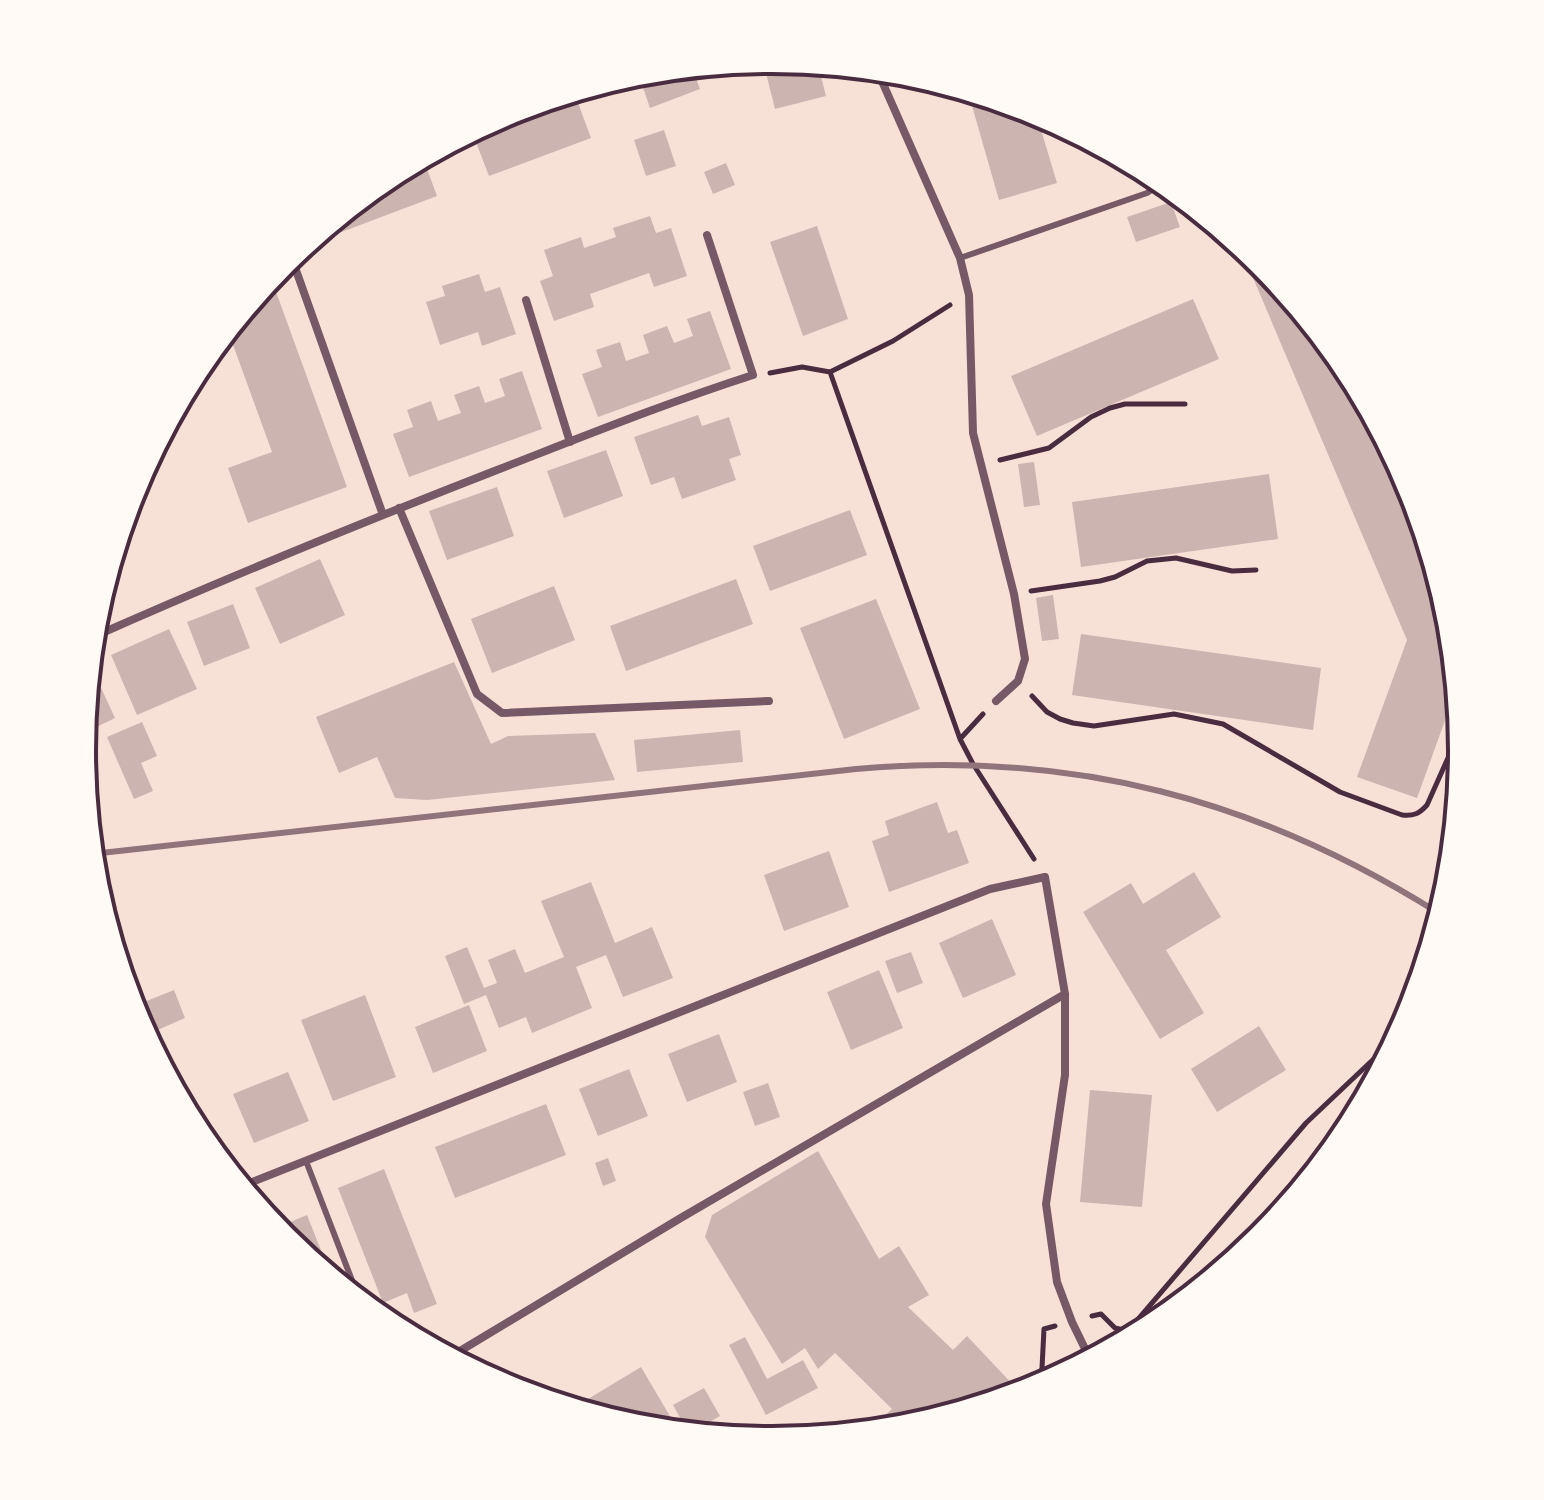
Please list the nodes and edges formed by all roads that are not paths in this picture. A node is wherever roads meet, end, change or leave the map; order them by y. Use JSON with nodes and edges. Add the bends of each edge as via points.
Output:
{"nodes":[{"id":1,"x":883,"y":84,"type":"edge"},
{"id":2,"x":1151,"y":190,"type":"edge"},
{"id":3,"x":707,"y":235,"type":"dead end"},
{"id":4,"x":960,"y":258,"type":"junction"},
{"id":5,"x":296,"y":270,"type":"edge"},
{"id":6,"x":526,"y":300,"type":"dead end"},
{"id":7,"x":570,"y":442,"type":"junction"},
{"id":8,"x":399,"y":508,"type":"junction"},
{"id":9,"x":383,"y":515,"type":"junction"},
{"id":10,"x":107,"y":631,"type":"edge"},
{"id":11,"x":769,"y":701,"type":"dead end"},
{"id":12,"x":996,"y":701,"type":"road end"},
{"id":13,"x":1065,"y":994,"type":"junction"},
{"id":14,"x":306,"y":1161,"type":"junction"},
{"id":15,"x":252,"y":1182,"type":"edge"},
{"id":16,"x":351,"y":1279,"type":"edge"},
{"id":17,"x":1085,"y":1349,"type":"edge"},
{"id":18,"x":462,"y":1350,"type":"edge"}],
"edges":[{"from":1,"to":4,"type":"street"},
{"from":2,"to":4,"type":"lane"},
{"from":3,"to":7,"type":"street","via":[[753,375]]},
{"from":4,"to":12,"type":"street","via":[[969,295],[973,433],[1025,659],[1018,681]]},
{"from":5,"to":9,"type":"street"},
{"from":6,"to":7,"type":"street"},
{"from":7,"to":8,"type":"street"},
{"from":8,"to":9,"type":"street"},
{"from":8,"to":11,"type":"street","via":[[477,694],[502,713]]},
{"from":9,"to":10,"type":"street"},
{"from":13,"to":14,"type":"street","via":[[1045,877],[990,889]]},
{"from":13,"to":17,"type":"street","via":[[1065,1075],[1046,1204],[1057,1282]]},
{"from":13,"to":18,"type":"street"},
{"from":14,"to":15,"type":"street"},
{"from":14,"to":16,"type":"lane"}]}
